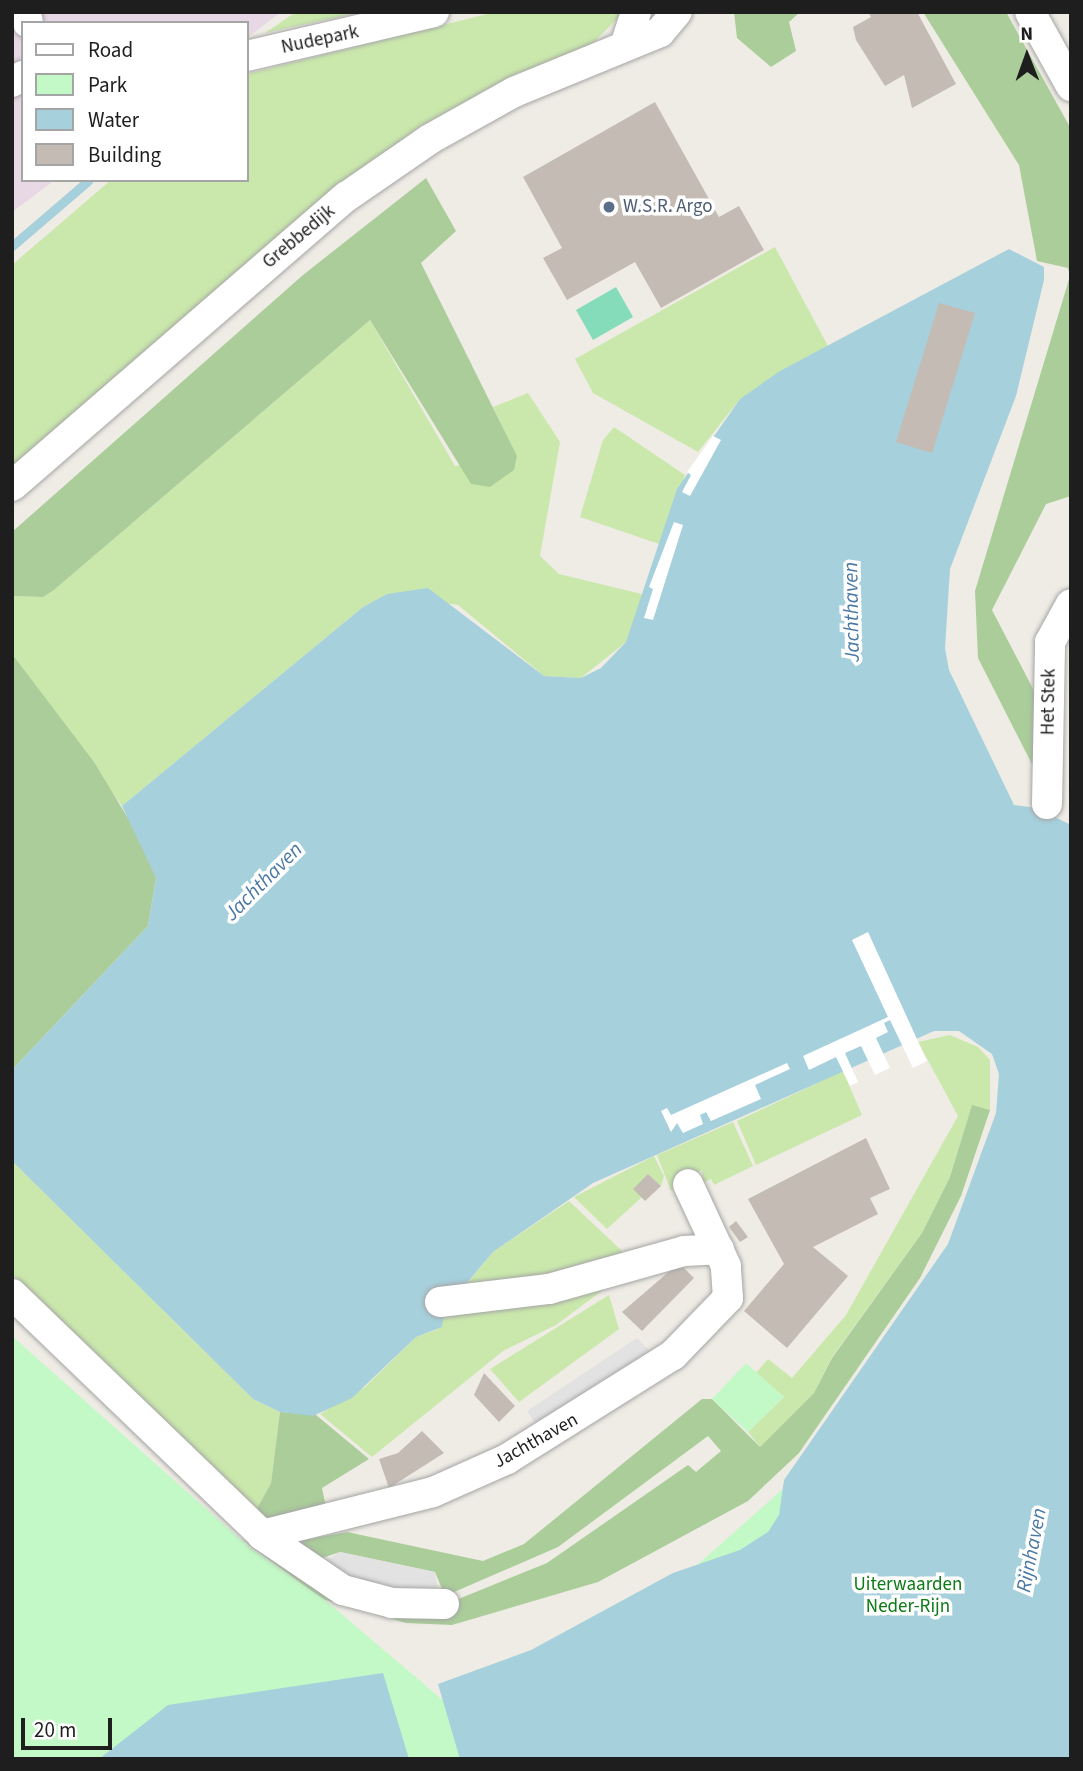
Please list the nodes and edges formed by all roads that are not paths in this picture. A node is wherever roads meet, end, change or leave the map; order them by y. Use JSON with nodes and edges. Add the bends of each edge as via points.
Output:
{"nodes":[{"id":1,"x":434,"y":12,"type":"edge"},
{"id":2,"x":636,"y":12,"type":"edge"},
{"id":3,"x":677,"y":12,"type":"edge"},
{"id":4,"x":1030,"y":12,"type":"edge"},
{"id":5,"x":625,"y":46,"type":"junction"},
{"id":6,"x":248,"y":55,"type":"edge"},
{"id":7,"x":1071,"y":86,"type":"edge"},
{"id":8,"x":12,"y":486,"type":"edge"},
{"id":9,"x":1071,"y":604,"type":"edge"},
{"id":10,"x":1047,"y":804,"type":"dead end"},
{"id":11,"x":688,"y":1184,"type":"dead end"},
{"id":12,"x":719,"y":1249,"type":"junction"},
{"id":13,"x":12,"y":1294,"type":"edge"},
{"id":14,"x":440,"y":1302,"type":"dead end"},
{"id":15,"x":262,"y":1535,"type":"junction"},
{"id":16,"x":444,"y":1604,"type":"dead end"}],
"edges":[{"from":1,"to":6,"type":"street","name":"Nudepark"},
{"from":2,"to":5,"type":"street"},
{"from":3,"to":5,"type":"street","name":"Grebbedijk","via":[[660,32]]},
{"from":4,"to":7,"type":"street"},
{"from":5,"to":8,"type":"street","name":"Grebbedijk","via":[[514,92],[430,139],[346,197]]},
{"from":9,"to":10,"type":"street","name":"Het Stek","via":[[1050,642]]},
{"from":11,"to":12,"type":"street"},
{"from":12,"to":14,"type":"street","via":[[684,1251],[549,1289]]},
{"from":12,"to":15,"type":"street","name":"Jachthaven","via":[[728,1298],[673,1355],[625,1389],[507,1459],[433,1492]]},
{"from":13,"to":15,"type":"street"},
{"from":15,"to":16,"type":"street","via":[[342,1590],[391,1604]]}]}
